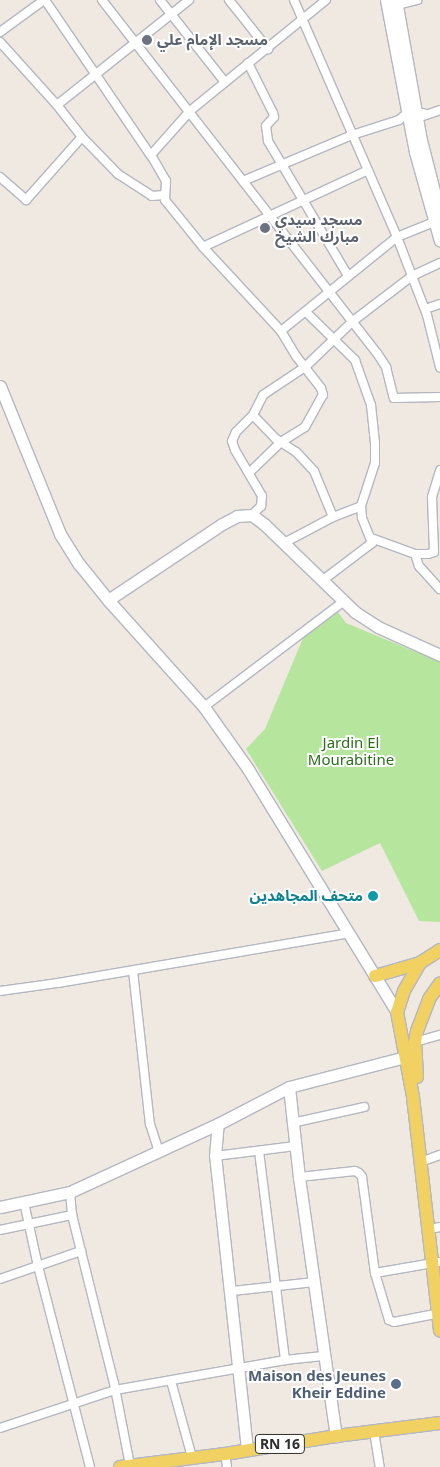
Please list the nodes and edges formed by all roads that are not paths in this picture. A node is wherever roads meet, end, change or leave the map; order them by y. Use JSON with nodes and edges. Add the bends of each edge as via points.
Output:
{"nodes":[{"id":1,"x":44,"y":0,"type":"edge"},
{"id":2,"x":114,"y":0,"type":"edge"},
{"id":3,"x":160,"y":0,"type":"edge"},
{"id":4,"x":189,"y":0,"type":"edge"},
{"id":5,"x":229,"y":0,"type":"edge"},
{"id":6,"x":294,"y":0,"type":"edge"},
{"id":7,"x":326,"y":0,"type":"edge"},
{"id":8,"x":386,"y":0,"type":"edge"},
{"id":9,"x":417,"y":0,"type":"edge"},
{"id":10,"x":104,"y":3,"type":"edge"},
{"id":11,"x":396,"y":3,"type":"edge"},
{"id":12,"x":171,"y":14,"type":"junction"},
{"id":13,"x":303,"y":18,"type":"junction"},
{"id":14,"x":0,"y":32,"type":"edge"},
{"id":15,"x":135,"y":41,"type":"junction"},
{"id":16,"x":0,"y":42,"type":"edge"},
{"id":17,"x":268,"y":49,"type":"junction"},
{"id":18,"x":248,"y":63,"type":"junction"},
{"id":19,"x":93,"y":74,"type":"junction"},
{"id":20,"x":224,"y":81,"type":"junction"},
{"id":21,"x":56,"y":105,"type":"junction"},
{"id":22,"x":440,"y":110,"type":"edge"},
{"id":23,"x":190,"y":111,"type":"junction"},
{"id":24,"x":412,"y":117,"type":"junction"},
{"id":25,"x":352,"y":135,"type":"junction"},
{"id":26,"x":82,"y":137,"type":"junction"},
{"id":27,"x":151,"y":156,"type":"junction"},
{"id":28,"x":281,"y":163,"type":"junction"},
{"id":29,"x":368,"y":170,"type":"junction"},
{"id":30,"x":0,"y":178,"type":"edge"},
{"id":31,"x":243,"y":181,"type":"junction"},
{"id":32,"x":164,"y":195,"type":"junction"},
{"id":33,"x":302,"y":201,"type":"junction"},
{"id":34,"x":438,"y":210,"type":"edge"},
{"id":35,"x":269,"y":215,"type":"junction"},
{"id":36,"x":397,"y":236,"type":"junction"},
{"id":37,"x":440,"y":241,"type":"edge"},
{"id":38,"x":203,"y":247,"type":"junction"},
{"id":39,"x":440,"y":263,"type":"edge"},
{"id":40,"x":348,"y":276,"type":"junction"},
{"id":41,"x":412,"y":276,"type":"junction"},
{"id":42,"x":330,"y":290,"type":"junction"},
{"id":43,"x":440,"y":304,"type":"edge"},
{"id":44,"x":425,"y":309,"type":"junction"},
{"id":45,"x":306,"y":312,"type":"junction"},
{"id":46,"x":353,"y":320,"type":"junction"},
{"id":47,"x":281,"y":331,"type":"junction"},
{"id":48,"x":332,"y":339,"type":"junction"},
{"id":49,"x":305,"y":367,"type":"junction"},
{"id":50,"x":440,"y":367,"type":"edge"},
{"id":51,"x":0,"y":386,"type":"edge"},
{"id":52,"x":440,"y":397,"type":"edge"},
{"id":53,"x":253,"y":415,"type":"junction"},
{"id":54,"x":280,"y":442,"type":"junction"},
{"id":55,"x":440,"y":470,"type":"edge"},
{"id":56,"x":249,"y":473,"type":"junction"},
{"id":57,"x":361,"y":506,"type":"junction"},
{"id":58,"x":252,"y":515,"type":"junction"},
{"id":59,"x":333,"y":517,"type":"junction"},
{"id":60,"x":371,"y":538,"type":"junction"},
{"id":61,"x":284,"y":543,"type":"junction"},
{"id":62,"x":415,"y":554,"type":"junction"},
{"id":63,"x":323,"y":580,"type":"junction"},
{"id":64,"x":440,"y":589,"type":"edge"},
{"id":65,"x":108,"y":600,"type":"junction"},
{"id":66,"x":344,"y":601,"type":"junction"},
{"id":67,"x":440,"y":655,"type":"edge"},
{"id":68,"x":204,"y":707,"type":"junction"},
{"id":69,"x":349,"y":933,"type":"junction"},
{"id":70,"x":440,"y":950,"type":"edge"},
{"id":71,"x":420,"y":963,"type":"junction"},
{"id":72,"x":133,"y":970,"type":"junction"},
{"id":73,"x":375,"y":976,"type":"junction"},
{"id":74,"x":438,"y":990,"type":"edge"},
{"id":75,"x":0,"y":991,"type":"edge"},
{"id":76,"x":398,"y":1012,"type":"junction"},
{"id":77,"x":440,"y":1035,"type":"edge"},
{"id":78,"x":412,"y":1051,"type":"junction"},
{"id":79,"x":289,"y":1087,"type":"junction"},
{"id":80,"x":364,"y":1107,"type":"dead end"},
{"id":81,"x":292,"y":1123,"type":"junction"},
{"id":82,"x":218,"y":1124,"type":"junction"},
{"id":83,"x":295,"y":1146,"type":"junction"},
{"id":84,"x":259,"y":1150,"type":"junction"},
{"id":85,"x":159,"y":1152,"type":"junction"},
{"id":86,"x":440,"y":1155,"type":"edge"},
{"id":87,"x":216,"y":1156,"type":"junction"},
{"id":88,"x":426,"y":1160,"type":"junction"},
{"id":89,"x":298,"y":1177,"type":"junction"},
{"id":90,"x":70,"y":1192,"type":"junction"},
{"id":91,"x":24,"y":1202,"type":"junction"},
{"id":92,"x":0,"y":1207,"type":"edge"},
{"id":93,"x":72,"y":1215,"type":"junction"},
{"id":94,"x":29,"y":1224,"type":"junction"},
{"id":95,"x":437,"y":1228,"type":"edge"},
{"id":96,"x":0,"y":1230,"type":"edge"},
{"id":97,"x":81,"y":1251,"type":"junction"},
{"id":98,"x":437,"y":1263,"type":"edge"},
{"id":99,"x":38,"y":1266,"type":"junction"},
{"id":100,"x":376,"y":1273,"type":"junction"},
{"id":101,"x":0,"y":1279,"type":"edge"},
{"id":102,"x":313,"y":1282,"type":"junction"},
{"id":103,"x":277,"y":1286,"type":"junction"},
{"id":104,"x":232,"y":1291,"type":"junction"},
{"id":105,"x":439,"y":1314,"type":"edge"},
{"id":106,"x":440,"y":1330,"type":"edge"},
{"id":107,"x":323,"y":1356,"type":"junction"},
{"id":108,"x":285,"y":1360,"type":"junction"},
{"id":109,"x":240,"y":1368,"type":"junction"},
{"id":110,"x":171,"y":1381,"type":"junction"},
{"id":111,"x":115,"y":1390,"type":"junction"},
{"id":112,"x":73,"y":1402,"type":"junction"},
{"id":113,"x":440,"y":1423,"type":"edge"},
{"id":114,"x":0,"y":1428,"type":"edge"},
{"id":115,"x":374,"y":1431,"type":"junction"},
{"id":116,"x":336,"y":1436,"type":"junction"},
{"id":117,"x":247,"y":1449,"type":"junction"},
{"id":118,"x":192,"y":1458,"type":"junction"},
{"id":119,"x":226,"y":1461,"type":"edge"},
{"id":120,"x":125,"y":1466,"type":"edge"},
{"id":121,"x":90,"y":1467,"type":"edge"},
{"id":122,"x":380,"y":1467,"type":"edge"}],
"edges":[{"from":1,"to":14,"type":"street"},
{"from":1,"to":19,"type":"street"},
{"from":2,"to":10,"type":"street"},
{"from":3,"to":12,"type":"street"},
{"from":4,"to":12,"type":"street"},
{"from":5,"to":17,"type":"street"},
{"from":6,"to":13,"type":"street"},
{"from":7,"to":13,"type":"street"},
{"from":8,"to":24,"type":"street"},
{"from":9,"to":11,"type":"street"},
{"from":10,"to":15,"type":"street"},
{"from":11,"to":24,"type":"street"},
{"from":12,"to":15,"type":"street"},
{"from":12,"to":20,"type":"street"},
{"from":13,"to":17,"type":"street"},
{"from":13,"to":25,"type":"street"},
{"from":15,"to":19,"type":"street"},
{"from":15,"to":23,"type":"street"},
{"from":16,"to":21,"type":"street"},
{"from":17,"to":18,"type":"street"},
{"from":18,"to":20,"type":"street"},
{"from":18,"to":28,"type":"street","via":[[273,113],[274,117],[266,126],[268,141]]},
{"from":19,"to":21,"type":"street"},
{"from":19,"to":27,"type":"street"},
{"from":20,"to":23,"type":"street"},
{"from":21,"to":26,"type":"street"},
{"from":22,"to":24,"type":"street"},
{"from":23,"to":27,"type":"street"},
{"from":23,"to":31,"type":"street"},
{"from":24,"to":25,"type":"street"},
{"from":24,"to":34,"type":"street"},
{"from":24,"to":34,"type":"street"},
{"from":25,"to":28,"type":"street"},
{"from":25,"to":29,"type":"street"},
{"from":26,"to":30,"type":"street","via":[[26,200]]},
{"from":26,"to":32,"type":"street","via":[[123,178],[152,196]]},
{"from":27,"to":32,"type":"street","via":[[166,182]]},
{"from":28,"to":31,"type":"street"},
{"from":28,"to":33,"type":"street"},
{"from":29,"to":33,"type":"street"},
{"from":29,"to":36,"type":"street"},
{"from":31,"to":35,"type":"street"},
{"from":32,"to":38,"type":"street"},
{"from":33,"to":35,"type":"street"},
{"from":33,"to":40,"type":"street"},
{"from":34,"to":36,"type":"street"},
{"from":34,"to":37,"type":"street"},
{"from":35,"to":38,"type":"street"},
{"from":35,"to":42,"type":"street"},
{"from":36,"to":40,"type":"street"},
{"from":36,"to":41,"type":"street"},
{"from":38,"to":47,"type":"street"},
{"from":39,"to":41,"type":"street"},
{"from":40,"to":42,"type":"street"},
{"from":41,"to":44,"type":"street"},
{"from":41,"to":46,"type":"street"},
{"from":42,"to":45,"type":"street"},
{"from":42,"to":46,"type":"street"},
{"from":43,"to":44,"type":"street"},
{"from":44,"to":50,"type":"street"},
{"from":45,"to":47,"type":"street"},
{"from":45,"to":48,"type":"street"},
{"from":46,"to":48,"type":"street"},
{"from":46,"to":52,"type":"street","via":[[383,360],[394,398]]},
{"from":47,"to":49,"type":"street"},
{"from":48,"to":49,"type":"street"},
{"from":48,"to":57,"type":"street","via":[[355,360],[373,414],[374,463]]},
{"from":49,"to":53,"type":"street","via":[[267,392]]},
{"from":49,"to":54,"type":"street","via":[[323,395],[303,430]]},
{"from":51,"to":65,"type":"street","via":[[60,534],[78,564]]},
{"from":53,"to":54,"type":"street"},
{"from":53,"to":56,"type":"street","via":[[236,432],[232,441]]},
{"from":54,"to":56,"type":"street"},
{"from":54,"to":59,"type":"street","via":[[296,452],[314,471]]},
{"from":55,"to":62,"type":"street","via":[[432,492],[434,552]]},
{"from":56,"to":58,"type":"street","via":[[262,500]]},
{"from":57,"to":59,"type":"street"},
{"from":57,"to":60,"type":"street"},
{"from":58,"to":61,"type":"street"},
{"from":58,"to":65,"type":"street","via":[[237,516],[222,524]]},
{"from":59,"to":61,"type":"street"},
{"from":60,"to":62,"type":"street"},
{"from":60,"to":63,"type":"street","via":[[368,548]]},
{"from":61,"to":63,"type":"street"},
{"from":62,"to":64,"type":"street","via":[[419,566]]},
{"from":63,"to":66,"type":"street"},
{"from":65,"to":68,"type":"street"},
{"from":66,"to":67,"type":"street","via":[[378,627]]},
{"from":66,"to":68,"type":"street"},
{"from":68,"to":69,"type":"street","via":[[248,769]]},
{"from":69,"to":72,"type":"street"},
{"from":69,"to":73,"type":"street"},
{"from":70,"to":71,"type":"main road"},
{"from":71,"to":73,"type":"main road"},
{"from":71,"to":76,"type":"main road","via":[[404,991]]},
{"from":72,"to":75,"type":"street"},
{"from":72,"to":85,"type":"street","via":[[150,1124]]},
{"from":73,"to":76,"type":"street"},
{"from":74,"to":78,"type":"main road","via":[[420,1021]]},
{"from":76,"to":78,"type":"main road"},
{"from":77,"to":78,"type":"street"},
{"from":78,"to":79,"type":"street"},
{"from":78,"to":88,"type":"main road"},
{"from":78,"to":98,"type":"main road","via":[[413,1097]]},
{"from":79,"to":81,"type":"street"},
{"from":79,"to":82,"type":"street"},
{"from":80,"to":81,"type":"street"},
{"from":81,"to":83,"type":"street"},
{"from":82,"to":85,"type":"street"},
{"from":82,"to":87,"type":"street"},
{"from":83,"to":84,"type":"street"},
{"from":83,"to":89,"type":"street"},
{"from":84,"to":87,"type":"street"},
{"from":84,"to":103,"type":"street"},
{"from":85,"to":90,"type":"street"},
{"from":86,"to":88,"type":"street"},
{"from":87,"to":104,"type":"street"},
{"from":88,"to":95,"type":"main road"},
{"from":89,"to":100,"type":"street","via":[[359,1173]]},
{"from":89,"to":102,"type":"street"},
{"from":90,"to":91,"type":"street"},
{"from":90,"to":93,"type":"street"},
{"from":91,"to":92,"type":"street"},
{"from":91,"to":94,"type":"street"},
{"from":93,"to":94,"type":"street"},
{"from":93,"to":97,"type":"street"},
{"from":94,"to":96,"type":"street"},
{"from":94,"to":99,"type":"street"},
{"from":95,"to":98,"type":"main road"},
{"from":97,"to":99,"type":"street"},
{"from":97,"to":111,"type":"street"},
{"from":98,"to":100,"type":"street"},
{"from":98,"to":105,"type":"main road"},
{"from":99,"to":101,"type":"street"},
{"from":99,"to":112,"type":"street"},
{"from":100,"to":105,"type":"street","via":[[388,1320],[394,1322]]},
{"from":102,"to":103,"type":"street"},
{"from":102,"to":107,"type":"street"},
{"from":103,"to":104,"type":"street"},
{"from":103,"to":108,"type":"street"},
{"from":104,"to":109,"type":"street"},
{"from":105,"to":106,"type":"main road"},
{"from":107,"to":108,"type":"street"},
{"from":107,"to":116,"type":"street"},
{"from":108,"to":109,"type":"street"},
{"from":109,"to":110,"type":"street"},
{"from":109,"to":117,"type":"street"},
{"from":110,"to":111,"type":"street"},
{"from":110,"to":118,"type":"street"},
{"from":111,"to":112,"type":"street"},
{"from":111,"to":120,"type":"street"},
{"from":112,"to":114,"type":"street"},
{"from":112,"to":121,"type":"street"},
{"from":113,"to":115,"type":"main road","number":"RN 16"},
{"from":115,"to":116,"type":"main road","number":"RN 16"},
{"from":115,"to":122,"type":"street"},
{"from":116,"to":117,"type":"main road","number":"RN 16"},
{"from":117,"to":119,"type":"main road","number":"RN 16"},
{"from":118,"to":119,"type":"main road","number":"RN 16"},
{"from":118,"to":120,"type":"main road","number":"RN 16"}]}
